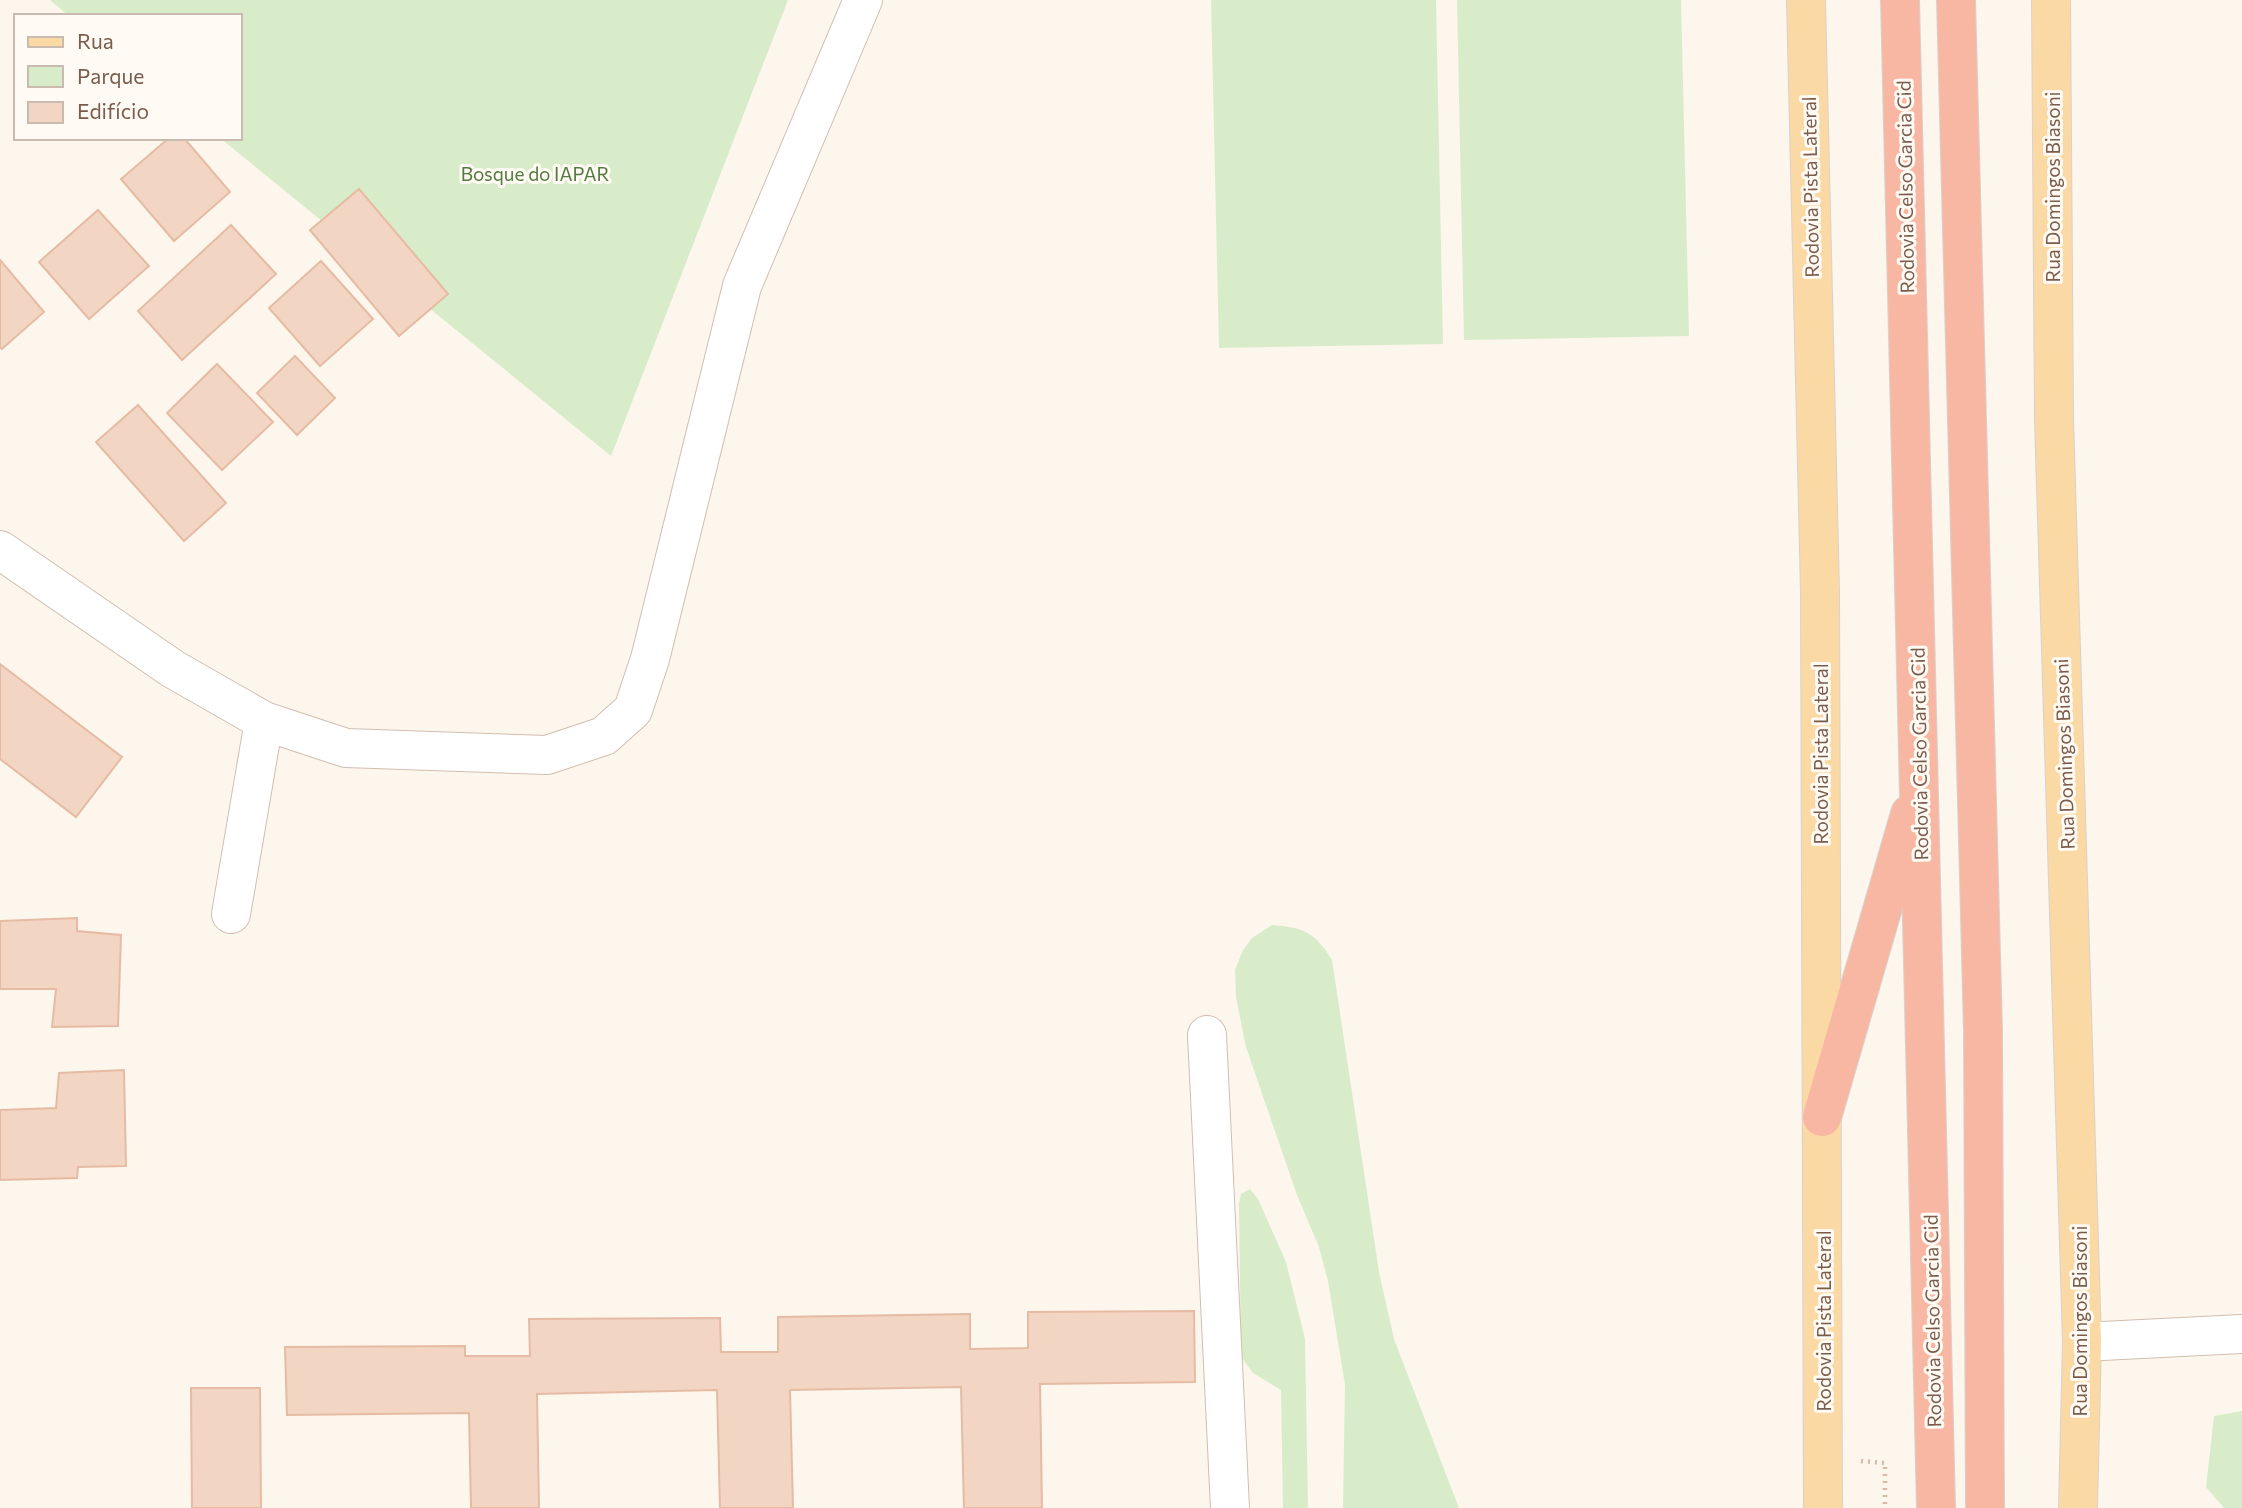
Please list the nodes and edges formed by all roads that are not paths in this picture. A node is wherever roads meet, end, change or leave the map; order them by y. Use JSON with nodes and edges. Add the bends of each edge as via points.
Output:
{"nodes":[{"id":1,"x":863,"y":0,"type":"edge"},
{"id":2,"x":1806,"y":0,"type":"edge"},
{"id":3,"x":1900,"y":0,"type":"edge"},
{"id":4,"x":1956,"y":0,"type":"edge"},
{"id":5,"x":2051,"y":0,"type":"edge"},
{"id":6,"x":0,"y":550,"type":"edge"},
{"id":7,"x":264,"y":721,"type":"junction"},
{"id":8,"x":1920,"y":778,"type":"junction"},
{"id":9,"x":231,"y":914,"type":"dead end"},
{"id":10,"x":1207,"y":1035,"type":"dead end"},
{"id":11,"x":1822,"y":1117,"type":"junction"},
{"id":12,"x":2242,"y":1334,"type":"edge"},
{"id":13,"x":2082,"y":1342,"type":"junction"},
{"id":14,"x":1230,"y":1508,"type":"edge"},
{"id":15,"x":1824,"y":1508,"type":"edge"},
{"id":16,"x":1936,"y":1508,"type":"edge"},
{"id":17,"x":1985,"y":1508,"type":"edge"},
{"id":18,"x":2078,"y":1508,"type":"edge"}],
"edges":[{"from":1,"to":7,"type":"street","via":[[742,286],[650,659],[633,710],[604,736],[547,755],[346,748]]},
{"from":2,"to":11,"type":"main road","name":"Rodovia Pista Lateral","via":[[1819,592]]},
{"from":3,"to":8,"type":"highway","name":"Rodovia Celso Garcia Cid"},
{"from":4,"to":17,"type":"highway","via":[[1983,1031]]},
{"from":5,"to":13,"type":"main road","name":"Rua Domingos Biasoni","via":[[2054,419]]},
{"from":6,"to":7,"type":"street","via":[[173,669]]},
{"from":7,"to":9,"type":"street"},
{"from":8,"to":11,"type":"highway"},
{"from":8,"to":16,"type":"highway","name":"Rodovia Celso Garcia Cid"},
{"from":10,"to":14,"type":"street"},
{"from":11,"to":15,"type":"main road","name":"Rodovia Pista Lateral"},
{"from":12,"to":13,"type":"street"},
{"from":13,"to":18,"type":"main road","name":"Rua Domingos Biasoni"}]}
